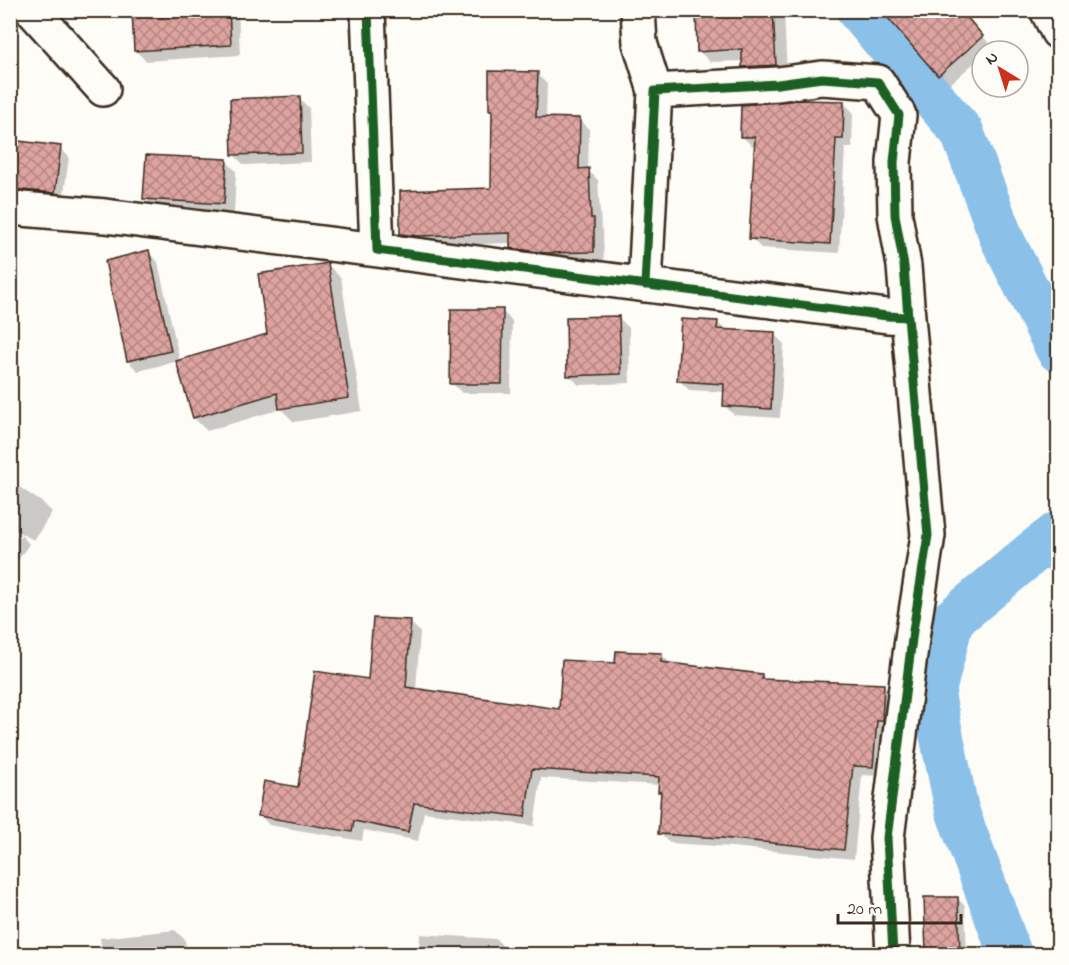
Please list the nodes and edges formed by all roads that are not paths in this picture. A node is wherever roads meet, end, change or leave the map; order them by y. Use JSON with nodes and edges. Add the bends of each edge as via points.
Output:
{"nodes":[{"id":1,"x":32,"y":10,"type":"edge"},
{"id":2,"x":368,"y":10,"type":"edge"},
{"id":3,"x":638,"y":10,"type":"edge"},
{"id":4,"x":1047,"y":10,"type":"edge"},
{"id":5,"x":1059,"y":32,"type":"edge"},
{"id":6,"x":103,"y":89,"type":"dead end"},
{"id":7,"x":655,"y":91,"type":"junction"},
{"id":8,"x":10,"y":208,"type":"edge"},
{"id":9,"x":377,"y":250,"type":"junction"},
{"id":10,"x":645,"y":285,"type":"junction"},
{"id":11,"x":908,"y":318,"type":"junction"},
{"id":12,"x":893,"y":954,"type":"edge"}],
"edges":[{"from":1,"to":6,"type":"street"},
{"from":2,"to":9,"type":"street"},
{"from":3,"to":7,"type":"street","via":[[640,43]]},
{"from":4,"to":5,"type":"street"},
{"from":7,"to":10,"type":"street"},
{"from":7,"to":11,"type":"street","via":[[822,78],[878,82],[899,115],[894,162],[895,215]]},
{"from":8,"to":9,"type":"street"},
{"from":9,"to":10,"type":"street"},
{"from":10,"to":11,"type":"street"},
{"from":11,"to":12,"type":"street","via":[[928,535],[887,838]]}]}
